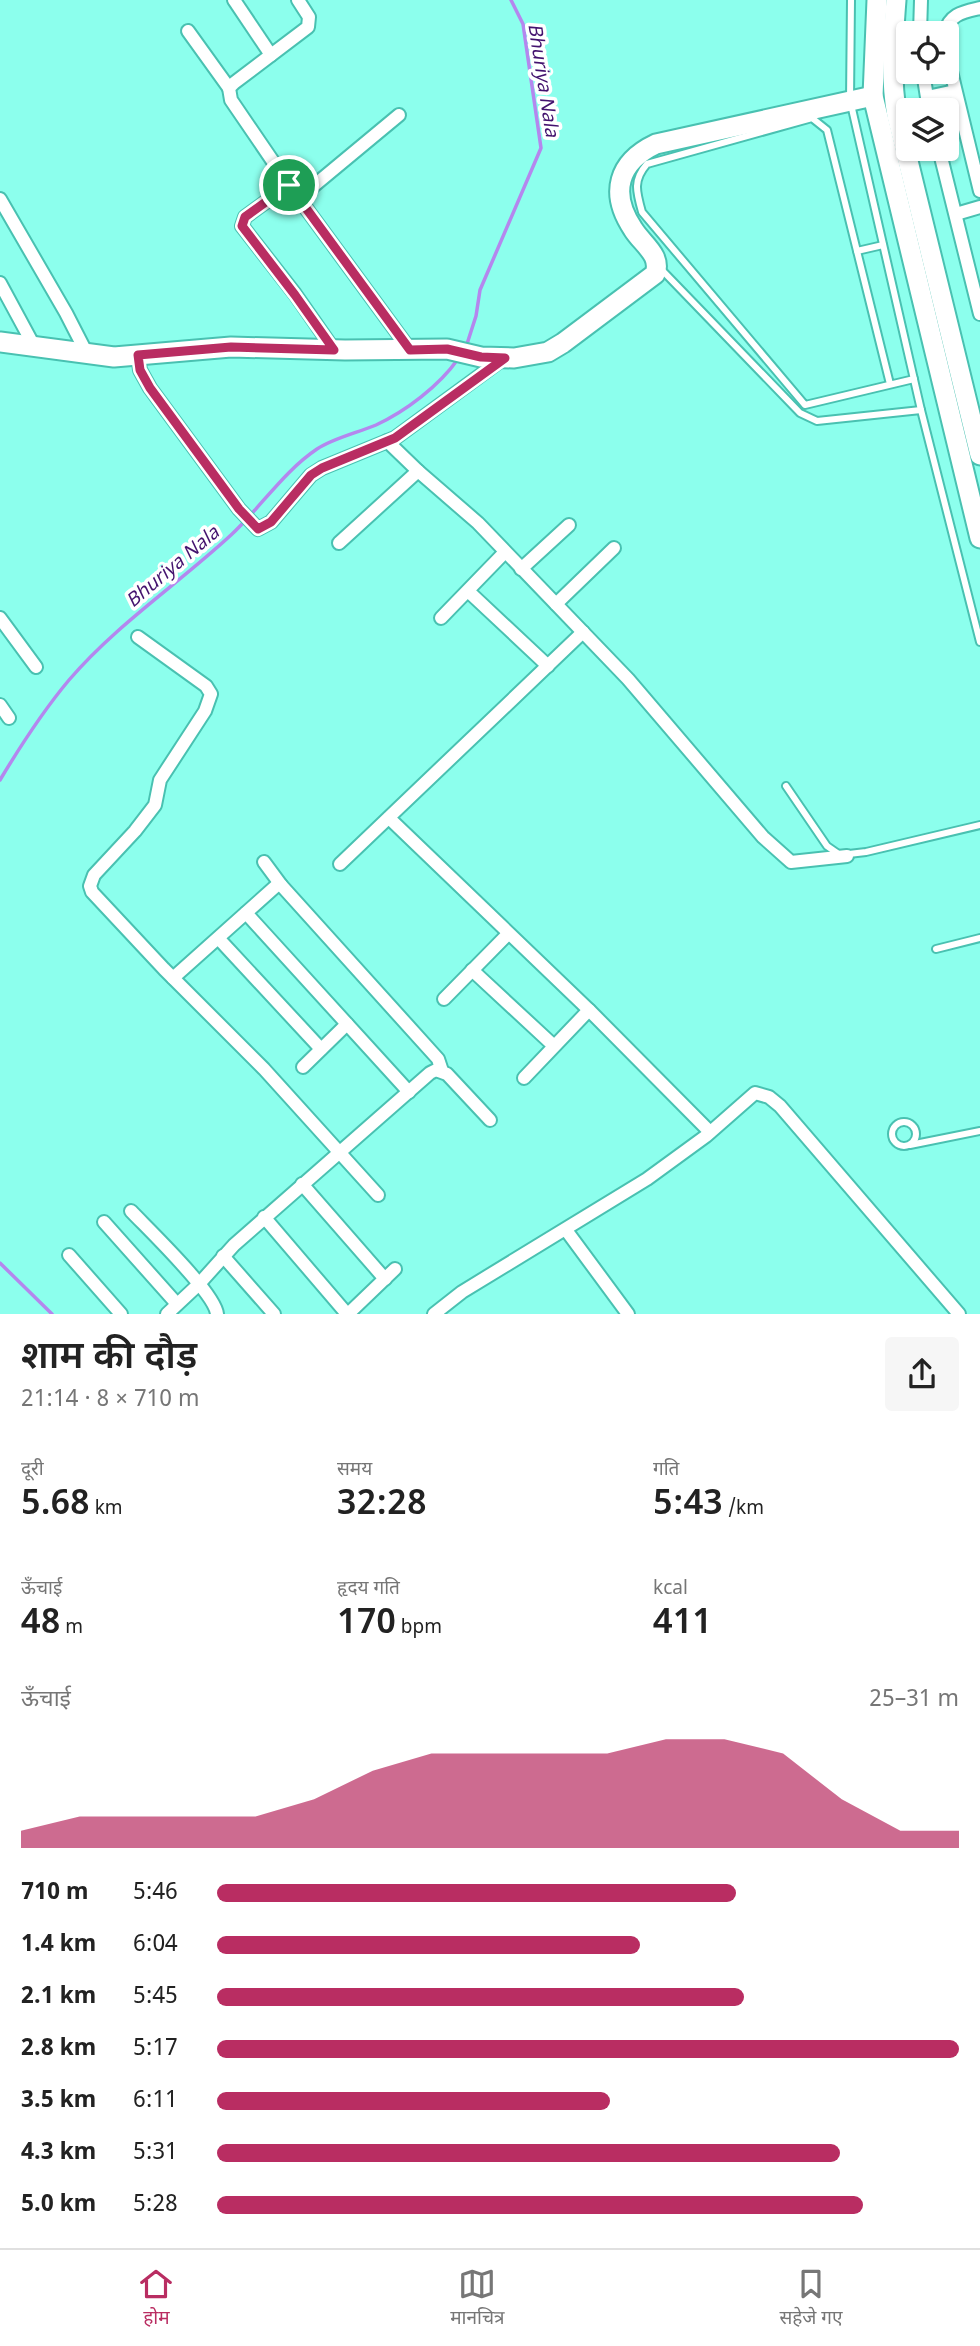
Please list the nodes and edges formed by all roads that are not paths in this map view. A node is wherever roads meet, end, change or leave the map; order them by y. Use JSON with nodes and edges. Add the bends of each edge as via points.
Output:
{"nodes":[{"id":1,"x":234,"y":0,"type":"edge"},
{"id":2,"x":298,"y":0,"type":"edge"},
{"id":3,"x":851,"y":0,"type":"edge"},
{"id":4,"x":877,"y":0,"type":"edge"},
{"id":5,"x":896,"y":0,"type":"edge"},
{"id":6,"x":921,"y":0,"type":"edge"},
{"id":7,"x":980,"y":8,"type":"edge"},
{"id":8,"x":920,"y":21,"type":"edge"},
{"id":9,"x":950,"y":21,"type":"edge"},
{"id":10,"x":188,"y":31,"type":"dead end"},
{"id":11,"x":271,"y":55,"type":"junction"},
{"id":12,"x":953,"y":84,"type":"edge"},
{"id":13,"x":229,"y":88,"type":"junction"},
{"id":14,"x":955,"y":91,"type":"junction"},
{"id":15,"x":873,"y":96,"type":"junction"},
{"id":16,"x":940,"y":98,"type":"edge"},
{"id":17,"x":850,"y":100,"type":"junction"},
{"id":18,"x":398,"y":116,"type":"dead end"},
{"id":19,"x":942,"y":161,"type":"edge"},
{"id":20,"x":289,"y":185,"type":"junction"},
{"id":21,"x":980,"y":191,"type":"edge"},
{"id":22,"x":299,"y":198,"type":"junction"},
{"id":23,"x":0,"y":200,"type":"edge"},
{"id":24,"x":980,"y":207,"type":"edge"},
{"id":25,"x":956,"y":214,"type":"junction"},
{"id":26,"x":883,"y":244,"type":"junction"},
{"id":27,"x":857,"y":251,"type":"junction"},
{"id":28,"x":658,"y":266,"type":"junction"},
{"id":29,"x":0,"y":283,"type":"edge"},
{"id":30,"x":980,"y":314,"type":"edge"},
{"id":31,"x":0,"y":342,"type":"edge"},
{"id":32,"x":34,"y":346,"type":"junction"},
{"id":33,"x":334,"y":350,"type":"junction"},
{"id":34,"x":410,"y":350,"type":"junction"},
{"id":35,"x":87,"y":354,"type":"junction"},
{"id":36,"x":138,"y":355,"type":"junction"},
{"id":37,"x":505,"y":358,"type":"junction"},
{"id":38,"x":914,"y":379,"type":"junction"},
{"id":39,"x":890,"y":384,"type":"junction"},
{"id":40,"x":921,"y":410,"type":"junction"},
{"id":41,"x":387,"y":441,"type":"junction"},
{"id":42,"x":980,"y":455,"type":"edge"},
{"id":43,"x":418,"y":471,"type":"junction"},
{"id":44,"x":569,"y":525,"type":"dead end"},
{"id":45,"x":980,"y":538,"type":"edge"},
{"id":46,"x":339,"y":543,"type":"dead end"},
{"id":47,"x":614,"y":548,"type":"dead end"},
{"id":48,"x":505,"y":552,"type":"junction"},
{"id":49,"x":521,"y":569,"type":"junction"},
{"id":50,"x":468,"y":591,"type":"junction"},
{"id":51,"x":556,"y":604,"type":"junction"},
{"id":52,"x":0,"y":618,"type":"edge"},
{"id":53,"x":441,"y":618,"type":"dead end"},
{"id":54,"x":583,"y":632,"type":"junction"},
{"id":55,"x":138,"y":637,"type":"dead end"},
{"id":56,"x":980,"y":642,"type":"edge"},
{"id":57,"x":36,"y":667,"type":"dead end"},
{"id":58,"x":548,"y":667,"type":"junction"},
{"id":59,"x":0,"y":705,"type":"edge"},
{"id":60,"x":9,"y":718,"type":"dead end"},
{"id":61,"x":786,"y":786,"type":"dead end"},
{"id":62,"x":389,"y":818,"type":"junction"},
{"id":63,"x":980,"y":825,"type":"edge"},
{"id":64,"x":847,"y":856,"type":"junction"},
{"id":65,"x":264,"y":862,"type":"dead end"},
{"id":66,"x":340,"y":864,"type":"dead end"},
{"id":67,"x":281,"y":886,"type":"junction"},
{"id":68,"x":246,"y":913,"type":"junction"},
{"id":69,"x":508,"y":934,"type":"junction"},
{"id":70,"x":980,"y":938,"type":"edge"},
{"id":71,"x":219,"y":939,"type":"junction"},
{"id":72,"x":936,"y":949,"type":"dead end"},
{"id":73,"x":472,"y":970,"type":"junction"},
{"id":74,"x":173,"y":978,"type":"junction"},
{"id":75,"x":444,"y":999,"type":"dead end"},
{"id":76,"x":589,"y":1010,"type":"junction"},
{"id":77,"x":347,"y":1024,"type":"junction"},
{"id":78,"x":554,"y":1046,"type":"junction"},
{"id":79,"x":321,"y":1049,"type":"junction"},
{"id":80,"x":303,"y":1066,"type":"dead end"},
{"id":81,"x":442,"y":1071,"type":"junction"},
{"id":82,"x":524,"y":1078,"type":"dead end"},
{"id":83,"x":408,"y":1092,"type":"junction"},
{"id":84,"x":490,"y":1120,"type":"dead end"},
{"id":85,"x":980,"y":1131,"type":"edge"},
{"id":86,"x":710,"y":1132,"type":"junction"},
{"id":87,"x":909,"y":1145,"type":"dead end"},
{"id":88,"x":339,"y":1152,"type":"junction"},
{"id":89,"x":302,"y":1184,"type":"junction"},
{"id":90,"x":378,"y":1195,"type":"dead end"},
{"id":91,"x":131,"y":1211,"type":"dead end"},
{"id":92,"x":264,"y":1217,"type":"junction"},
{"id":93,"x":104,"y":1222,"type":"dead end"},
{"id":94,"x":566,"y":1230,"type":"junction"},
{"id":95,"x":69,"y":1255,"type":"dead end"},
{"id":96,"x":223,"y":1256,"type":"junction"},
{"id":97,"x":395,"y":1269,"type":"dead end"},
{"id":98,"x":385,"y":1279,"type":"junction"},
{"id":99,"x":199,"y":1284,"type":"junction"},
{"id":100,"x":177,"y":1304,"type":"junction"},
{"id":101,"x":121,"y":1314,"type":"edge"},
{"id":102,"x":167,"y":1314,"type":"edge"},
{"id":103,"x":217,"y":1314,"type":"edge"},
{"id":104,"x":274,"y":1314,"type":"edge"},
{"id":105,"x":347,"y":1314,"type":"edge"},
{"id":106,"x":434,"y":1314,"type":"edge"},
{"id":107,"x":628,"y":1314,"type":"edge"},
{"id":108,"x":959,"y":1314,"type":"edge"}],
"edges":[{"from":1,"to":11,"type":"street"},
{"from":2,"to":11,"type":"street","via":[[309,17],[308,27]]},
{"from":3,"to":17,"type":"lane"},
{"from":4,"to":15,"type":"street"},
{"from":5,"to":42,"type":"street","via":[[892,90]]},
{"from":6,"to":8,"type":"street"},
{"from":7,"to":9,"type":"street","via":[[960,12]]},
{"from":10,"to":13,"type":"street"},
{"from":11,"to":13,"type":"street"},
{"from":12,"to":14,"type":"street"},
{"from":13,"to":20,"type":"street","via":[[231,100]]},
{"from":14,"to":16,"type":"street"},
{"from":14,"to":21,"type":"street"},
{"from":15,"to":17,"type":"street"},
{"from":15,"to":45,"type":"street"},
{"from":17,"to":26,"type":"lane"},
{"from":17,"to":28,"type":"street","via":[[656,144],[639,152],[621,176],[619,190],[632,228]]},
{"from":18,"to":22,"type":"street"},
{"from":19,"to":25,"type":"street"},
{"from":20,"to":22,"type":"street"},
{"from":20,"to":33,"type":"street","via":[[245,217],[242,226]]},
{"from":22,"to":34,"type":"street"},
{"from":23,"to":35,"type":"street"},
{"from":24,"to":25,"type":"street"},
{"from":25,"to":30,"type":"street"},
{"from":26,"to":27,"type":"lane"},
{"from":26,"to":38,"type":"lane"},
{"from":27,"to":39,"type":"lane"},
{"from":27,"to":39,"type":"lane","via":[[827,130],[812,118],[648,164],[638,174],[635,187],[642,212],[805,405]]},
{"from":28,"to":37,"type":"street","via":[[655,274],[563,343],[548,352]]},
{"from":28,"to":40,"type":"lane","via":[[808,419],[828,421]]},
{"from":29,"to":32,"type":"street"},
{"from":31,"to":32,"type":"street"},
{"from":32,"to":35,"type":"street"},
{"from":33,"to":34,"type":"street"},
{"from":33,"to":36,"type":"street","via":[[231,347]]},
{"from":34,"to":37,"type":"street"},
{"from":35,"to":36,"type":"street"},
{"from":36,"to":41,"type":"street","via":[[143,377],[255,528],[271,522],[311,475]]},
{"from":37,"to":41,"type":"street"},
{"from":38,"to":39,"type":"lane"},
{"from":38,"to":40,"type":"lane"},
{"from":40,"to":56,"type":"lane"},
{"from":41,"to":43,"type":"street"},
{"from":43,"to":46,"type":"street"},
{"from":43,"to":48,"type":"street","via":[[461,506]]},
{"from":44,"to":49,"type":"street"},
{"from":47,"to":51,"type":"street"},
{"from":48,"to":49,"type":"street"},
{"from":48,"to":50,"type":"street"},
{"from":49,"to":51,"type":"street"},
{"from":50,"to":53,"type":"street"},
{"from":50,"to":58,"type":"street"},
{"from":51,"to":54,"type":"street"},
{"from":52,"to":57,"type":"street"},
{"from":54,"to":58,"type":"street"},
{"from":54,"to":64,"type":"street","via":[[763,837],[792,862]]},
{"from":55,"to":74,"type":"street","via":[[211,694],[205,711],[160,780],[155,805],[94,875],[90,886],[97,900]]},
{"from":58,"to":62,"type":"street"},
{"from":59,"to":60,"type":"street"},
{"from":61,"to":64,"type":"lane","via":[[827,846]]},
{"from":62,"to":66,"type":"street"},
{"from":62,"to":69,"type":"street"},
{"from":63,"to":64,"type":"lane"},
{"from":65,"to":67,"type":"street"},
{"from":67,"to":68,"type":"street"},
{"from":67,"to":81,"type":"street","via":[[438,1059]]},
{"from":68,"to":71,"type":"street"},
{"from":68,"to":77,"type":"street"},
{"from":69,"to":73,"type":"street"},
{"from":69,"to":76,"type":"street"},
{"from":70,"to":72,"type":"lane"},
{"from":71,"to":74,"type":"street"},
{"from":71,"to":79,"type":"street"},
{"from":73,"to":75,"type":"street"},
{"from":73,"to":78,"type":"street"},
{"from":74,"to":88,"type":"street"},
{"from":76,"to":78,"type":"street"},
{"from":76,"to":86,"type":"street"},
{"from":77,"to":79,"type":"street"},
{"from":77,"to":83,"type":"street"},
{"from":78,"to":82,"type":"street"},
{"from":79,"to":80,"type":"street"},
{"from":81,"to":83,"type":"street","via":[[430,1073]]},
{"from":81,"to":84,"type":"street"},
{"from":83,"to":88,"type":"street"},
{"from":85,"to":87,"type":"lane"},
{"from":86,"to":94,"type":"street"},
{"from":86,"to":108,"type":"street","via":[[755,1093],[769,1097]]},
{"from":88,"to":89,"type":"street"},
{"from":88,"to":90,"type":"street"},
{"from":89,"to":92,"type":"street"},
{"from":89,"to":98,"type":"street"},
{"from":91,"to":99,"type":"street"},
{"from":92,"to":96,"type":"street"},
{"from":92,"to":105,"type":"street"},
{"from":93,"to":100,"type":"street"},
{"from":94,"to":106,"type":"street","via":[[462,1292]]},
{"from":94,"to":107,"type":"street"},
{"from":95,"to":101,"type":"street"},
{"from":96,"to":99,"type":"street"},
{"from":96,"to":104,"type":"street"},
{"from":97,"to":98,"type":"street"},
{"from":98,"to":105,"type":"street"},
{"from":99,"to":100,"type":"street"},
{"from":99,"to":103,"type":"street"},
{"from":100,"to":102,"type":"street"}]}
